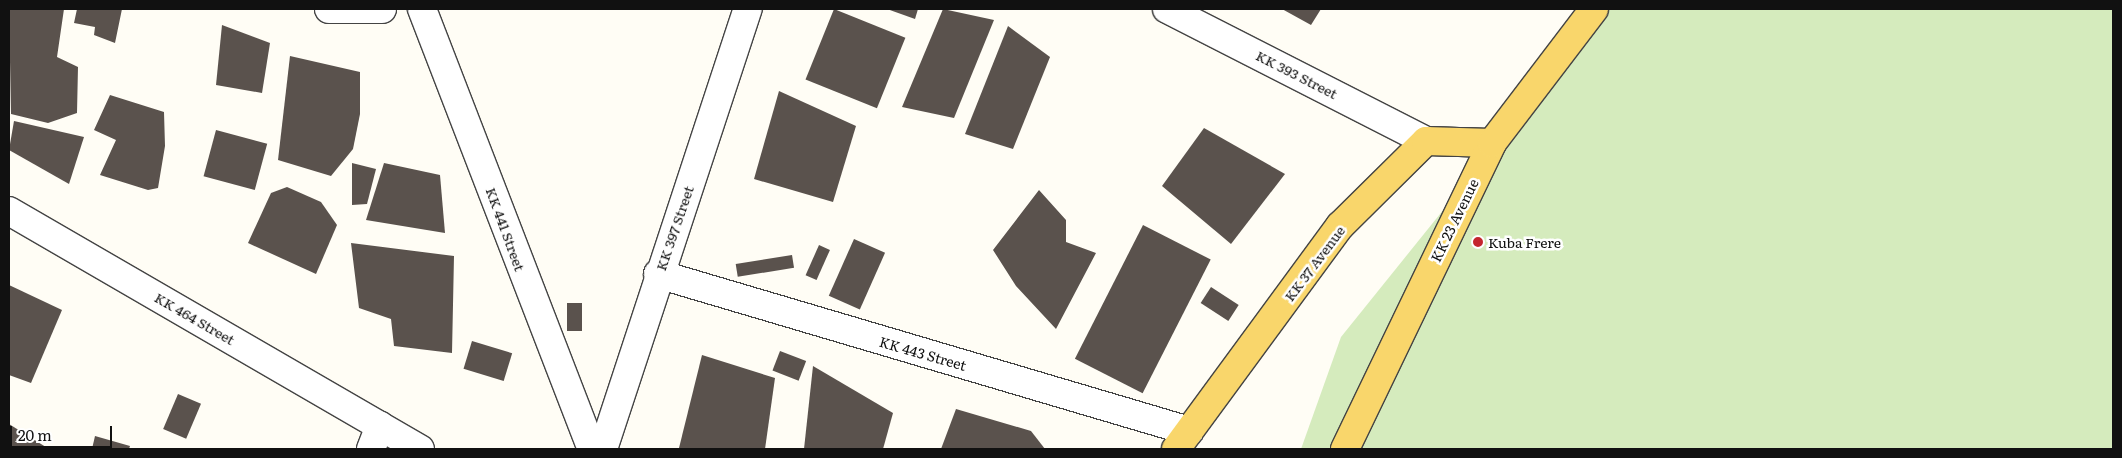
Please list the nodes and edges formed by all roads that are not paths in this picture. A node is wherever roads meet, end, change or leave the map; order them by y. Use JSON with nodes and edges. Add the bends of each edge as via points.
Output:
{"nodes":[{"id":1,"x":329,"y":9,"type":"edge"},
{"id":2,"x":382,"y":9,"type":"edge"},
{"id":3,"x":422,"y":9,"type":"edge"},
{"id":4,"x":748,"y":9,"type":"edge"},
{"id":5,"x":1167,"y":9,"type":"edge"},
{"id":6,"x":1594,"y":9,"type":"edge"},
{"id":7,"x":1426,"y":141,"type":"junction"},
{"id":8,"x":1492,"y":143,"type":"junction"},
{"id":9,"x":9,"y":211,"type":"edge"},
{"id":10,"x":658,"y":274,"type":"junction"},
{"id":11,"x":376,"y":438,"type":"edge"},
{"id":12,"x":1182,"y":440,"type":"edge"},
{"id":13,"x":420,"y":449,"type":"edge"},
{"id":14,"x":592,"y":449,"type":"edge"},
{"id":15,"x":603,"y":449,"type":"edge"},
{"id":16,"x":1345,"y":449,"type":"edge"}],
"edges":[{"from":1,"to":2,"type":"street"},
{"from":3,"to":14,"type":"street","name":"KK 441 Street"},
{"from":4,"to":10,"type":"street","name":"KK 397 Street"},
{"from":5,"to":7,"type":"street","name":"KK 393 Street"},
{"from":6,"to":8,"type":"main road","name":"KK 23 Avenue"},
{"from":7,"to":8,"type":"main road"},
{"from":7,"to":12,"type":"main road","name":"KK 37 Avenue","via":[[1340,226]]},
{"from":8,"to":16,"type":"main road","name":"KK 23 Avenue"},
{"from":9,"to":11,"type":"street","name":"KK 464 Street"},
{"from":10,"to":12,"type":"street","name":"KK 443 Street"},
{"from":10,"to":15,"type":"street","name":"KK 397 Street"},
{"from":11,"to":13,"type":"street","name":"KK 464 Street"}]}
